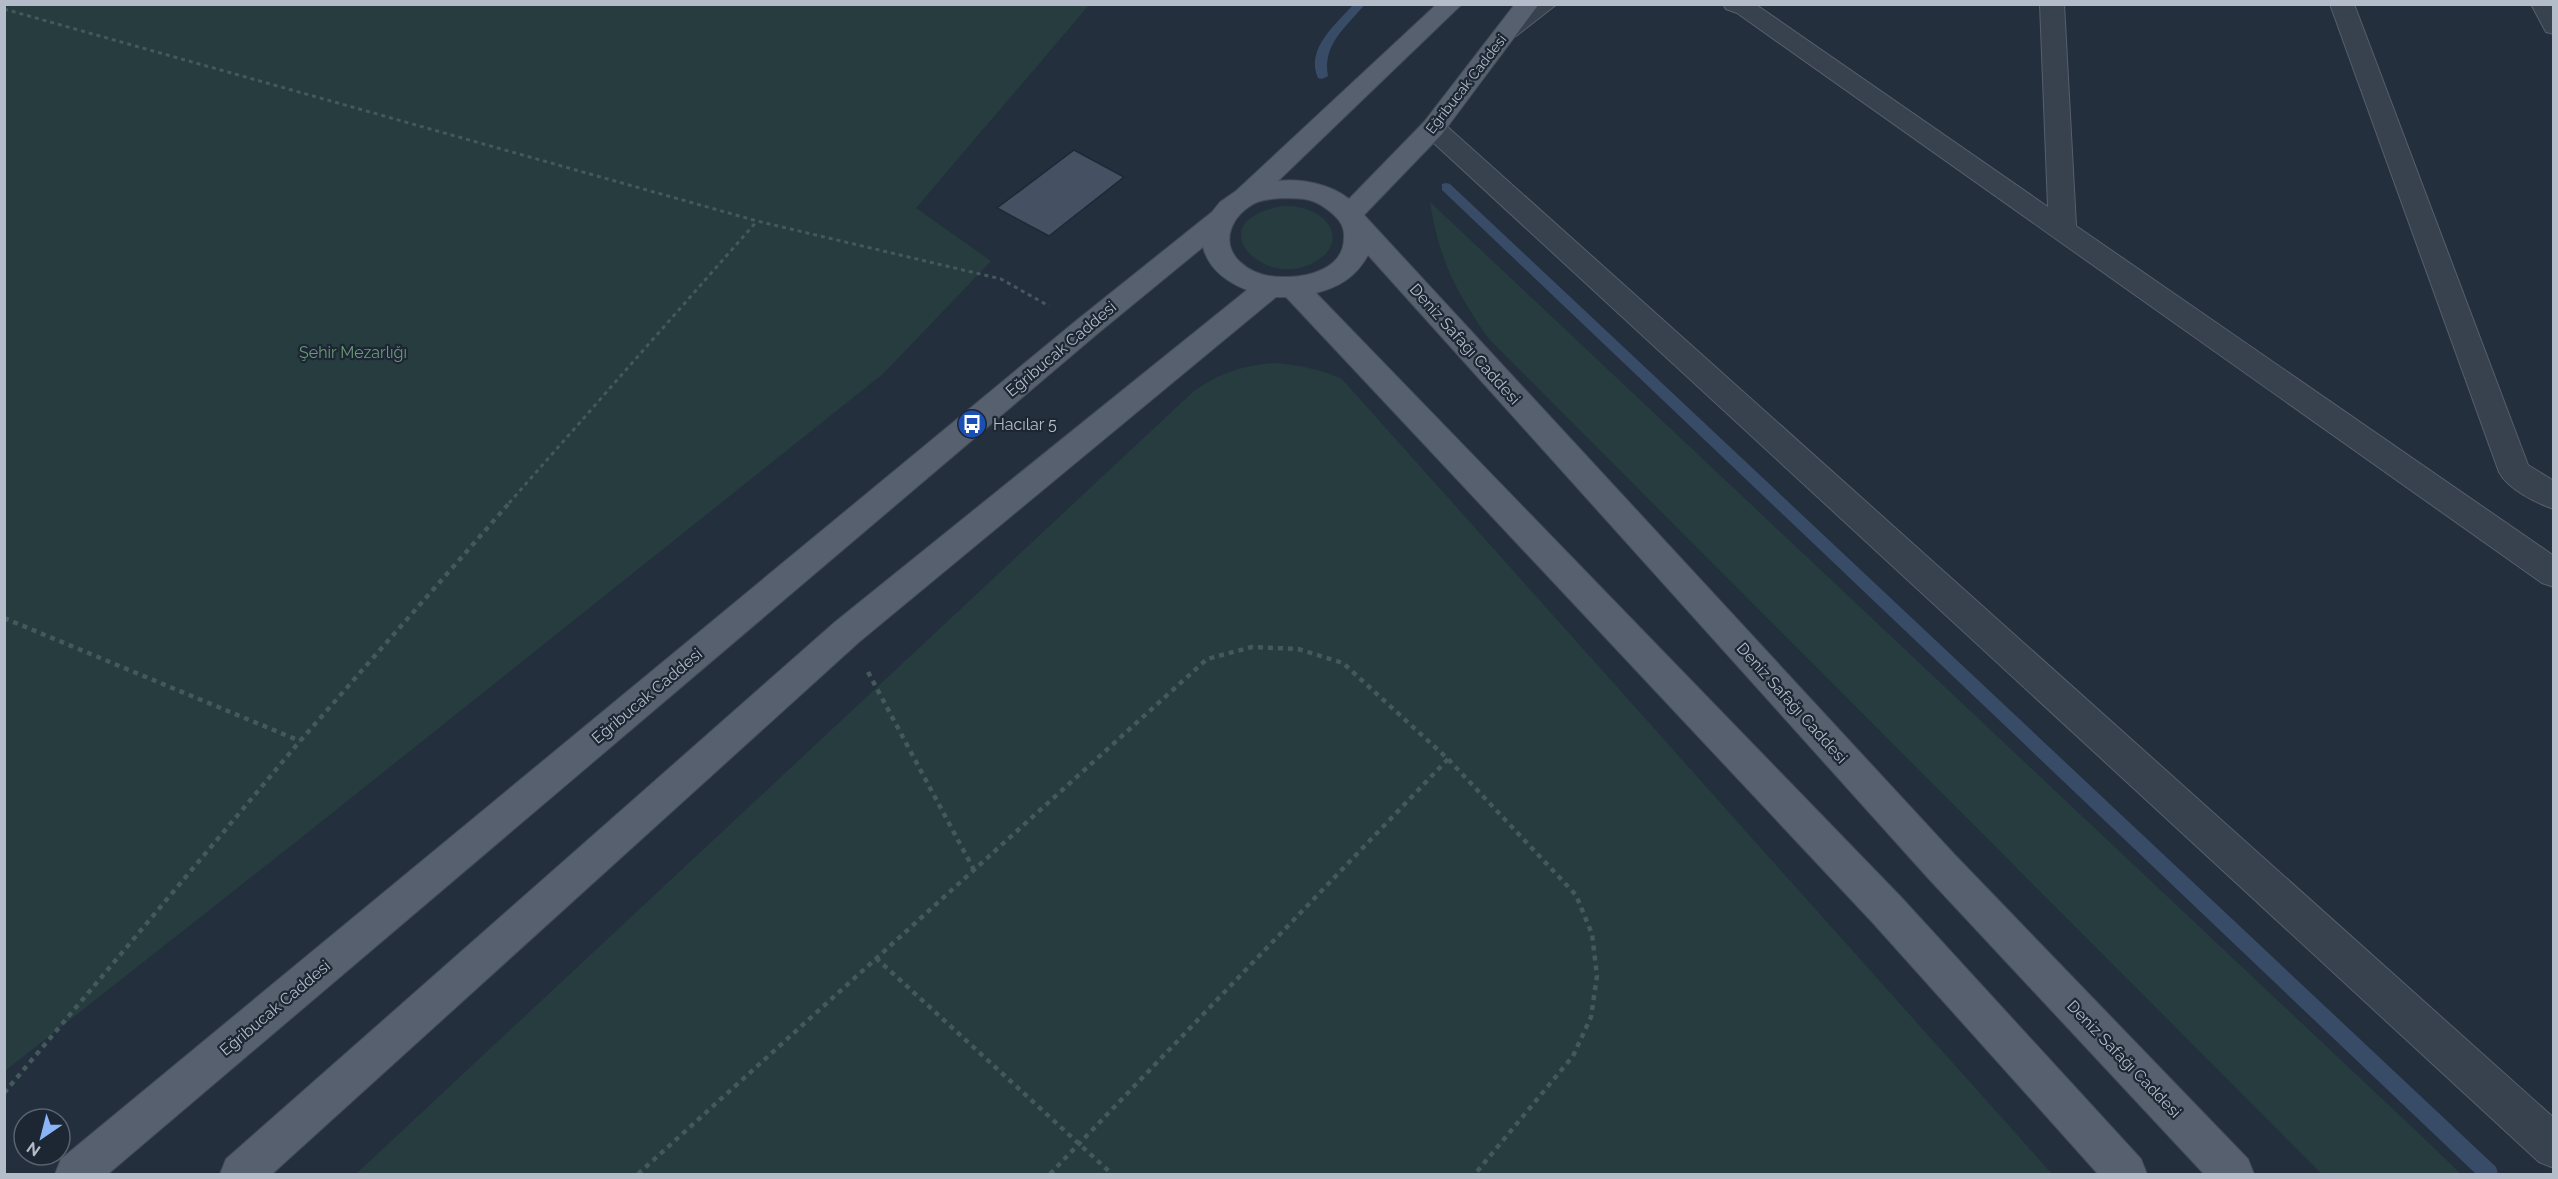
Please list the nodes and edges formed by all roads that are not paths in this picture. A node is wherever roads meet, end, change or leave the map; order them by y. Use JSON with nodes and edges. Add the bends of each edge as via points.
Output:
{"nodes":[{"id":1,"x":1451,"y":4,"type":"edge"},
{"id":2,"x":1528,"y":4,"type":"edge"},
{"id":3,"x":1546,"y":4,"type":"edge"},
{"id":4,"x":1734,"y":4,"type":"edge"},
{"id":5,"x":2052,"y":4,"type":"edge"},
{"id":6,"x":2342,"y":4,"type":"edge"},
{"id":7,"x":2543,"y":4,"type":"edge"},
{"id":8,"x":2553,"y":27,"type":"edge"},
{"id":9,"x":1508,"y":31,"type":"junction"},
{"id":10,"x":1433,"y":128,"type":"junction"},
{"id":11,"x":1232,"y":209,"type":"junction"},
{"id":12,"x":1354,"y":220,"type":"junction"},
{"id":13,"x":2063,"y":230,"type":"junction"},
{"id":14,"x":1282,"y":286,"type":"junction"},
{"id":15,"x":2553,"y":497,"type":"edge"},
{"id":16,"x":2553,"y":574,"type":"edge"},
{"id":17,"x":2553,"y":1147,"type":"edge"},
{"id":18,"x":76,"y":1174,"type":"edge"},
{"id":19,"x":241,"y":1174,"type":"edge"},
{"id":20,"x":2126,"y":1174,"type":"edge"},
{"id":21,"x":2233,"y":1174,"type":"edge"}],
"edges":[{"from":1,"to":11,"type":"main road","name":"Eğribucak Caddesi"},
{"from":2,"to":9,"type":"main road","name":"Eğribucak Caddesi"},
{"from":3,"to":9,"type":"street"},
{"from":4,"to":13,"type":"street"},
{"from":5,"to":13,"type":"street"},
{"from":6,"to":15,"type":"street","via":[[2515,472]]},
{"from":7,"to":8,"type":"street"},
{"from":9,"to":10,"type":"main road","name":"Eğribucak Caddesi"},
{"from":10,"to":12,"type":"main road","name":"Eğribucak Caddesi"},
{"from":10,"to":17,"type":"street"},
{"from":11,"to":12,"type":"main road","via":[[1282,189],[1302,190],[1337,203]]},
{"from":11,"to":14,"type":"main road","via":[[1215,233],[1222,260],[1243,276]]},
{"from":11,"to":18,"type":"main road","name":"Eğribucak Caddesi"},
{"from":12,"to":14,"type":"main road","via":[[1360,240],[1346,267],[1322,280]]},
{"from":12,"to":21,"type":"main road","name":"Deniz Safağı Caddesi","via":[[1941,866]]},
{"from":13,"to":16,"type":"street"},
{"from":14,"to":19,"type":"main road","via":[[847,632]]},
{"from":14,"to":20,"type":"main road","via":[[1887,910]]}]}
